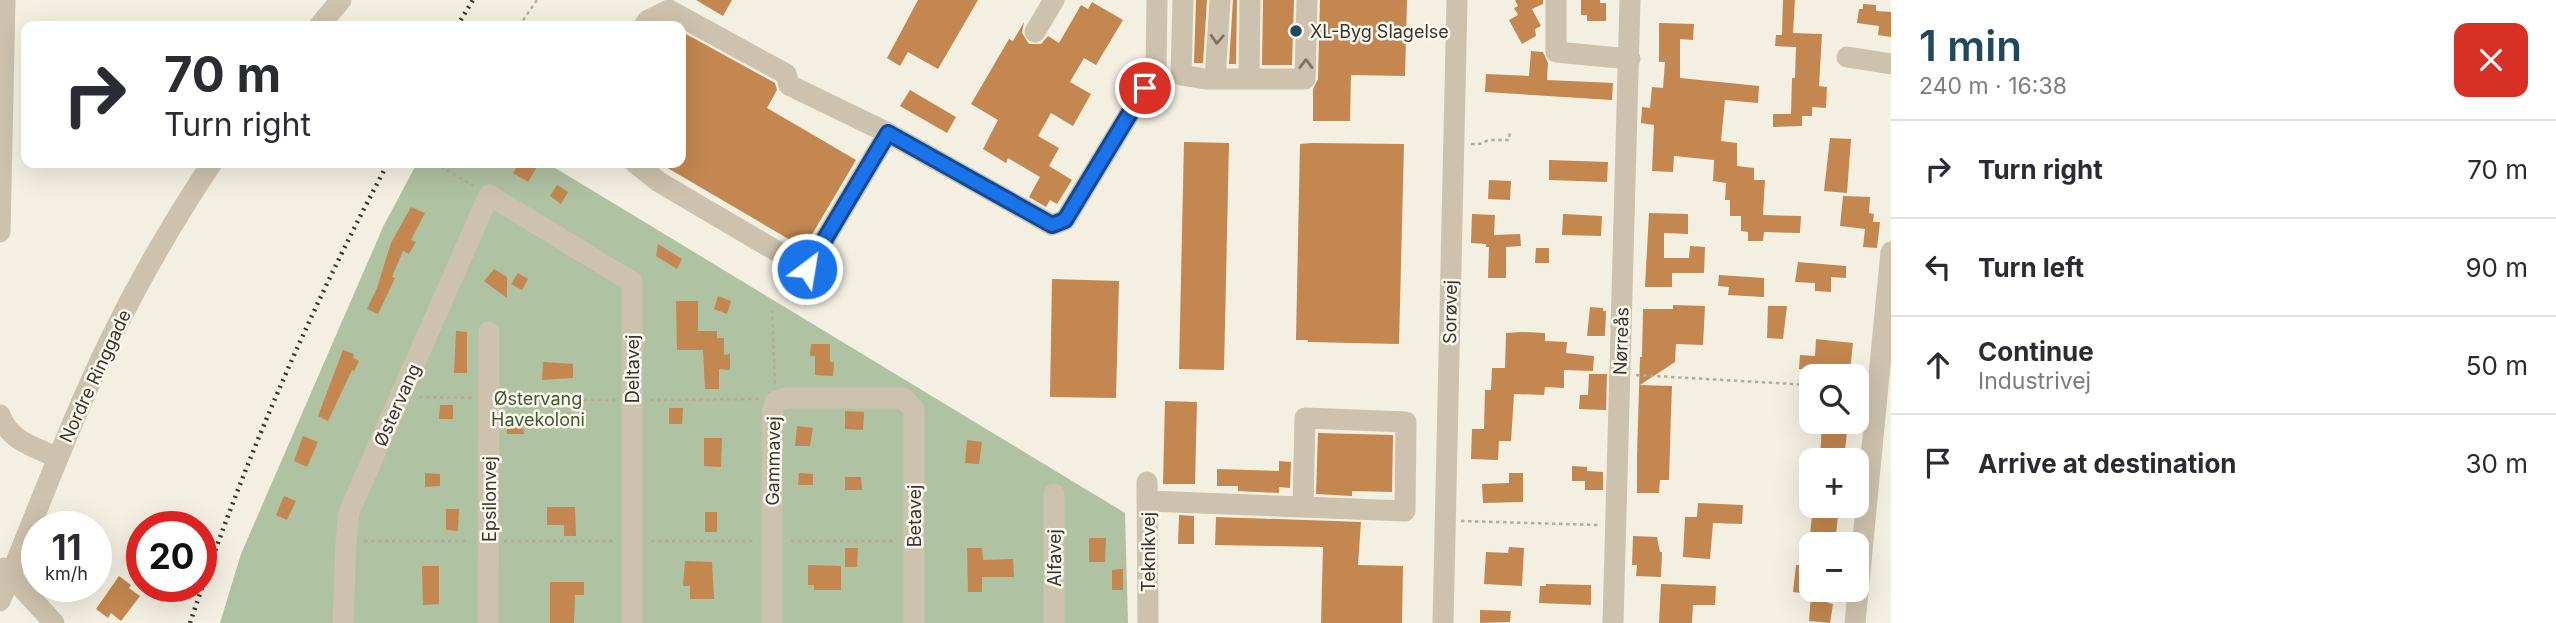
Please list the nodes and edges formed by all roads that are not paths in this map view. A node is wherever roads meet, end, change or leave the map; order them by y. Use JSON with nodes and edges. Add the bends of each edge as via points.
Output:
{"nodes":[{"id":1,"x":5,"y":0,"type":"edge"},
{"id":2,"x":341,"y":0,"type":"edge"},
{"id":3,"x":1054,"y":0,"type":"edge"},
{"id":4,"x":1157,"y":0,"type":"edge"},
{"id":5,"x":1183,"y":0,"type":"edge"},
{"id":6,"x":1220,"y":0,"type":"edge"},
{"id":7,"x":1250,"y":0,"type":"edge"},
{"id":8,"x":1307,"y":0,"type":"edge"},
{"id":9,"x":1457,"y":0,"type":"edge"},
{"id":10,"x":1556,"y":0,"type":"edge"},
{"id":11,"x":1630,"y":0,"type":"edge"},
{"id":12,"x":323,"y":21,"type":"edge"},
{"id":13,"x":647,"y":21,"type":"edge"},
{"id":14,"x":1035,"y":32,"type":"dead end"},
{"id":15,"x":1847,"y":57,"type":"dead end"},
{"id":16,"x":1630,"y":59,"type":"junction"},
{"id":17,"x":1891,"y":64,"type":"edge"},
{"id":18,"x":1215,"y":79,"type":"junction"},
{"id":19,"x":1249,"y":79,"type":"junction"},
{"id":20,"x":888,"y":133,"type":"junction"},
{"id":21,"x":209,"y":168,"type":"edge"},
{"id":22,"x":641,"y":168,"type":"edge"},
{"id":23,"x":489,"y":195,"type":"joint"},
{"id":24,"x":0,"y":232,"type":"edge"},
{"id":25,"x":1891,"y":252,"type":"edge"},
{"id":26,"x":1887,"y":324,"type":"edge"},
{"id":27,"x":489,"y":332,"type":"dead end"},
{"id":28,"x":914,"y":409,"type":"joint"},
{"id":29,"x":0,"y":415,"type":"edge"},
{"id":30,"x":58,"y":458,"type":"junction"},
{"id":31,"x":1054,"y":494,"type":"dead end"},
{"id":32,"x":1303,"y":506,"type":"junction"},
{"id":33,"x":5,"y":569,"type":"edge"},
{"id":34,"x":0,"y":601,"type":"edge"},
{"id":35,"x":54,"y":623,"type":"edge"},
{"id":36,"x":343,"y":623,"type":"edge"},
{"id":37,"x":488,"y":623,"type":"edge"},
{"id":38,"x":632,"y":623,"type":"edge"},
{"id":39,"x":772,"y":623,"type":"edge"},
{"id":40,"x":914,"y":623,"type":"edge"},
{"id":41,"x":1054,"y":623,"type":"edge"},
{"id":42,"x":1148,"y":623,"type":"edge"},
{"id":43,"x":1443,"y":623,"type":"edge"},
{"id":44,"x":1613,"y":623,"type":"edge"},
{"id":45,"x":1855,"y":623,"type":"edge"}],
"edges":[{"from":1,"to":24,"type":"street"},
{"from":2,"to":12,"type":"street"},
{"from":3,"to":14,"type":"street"},
{"from":4,"to":20,"type":"street","via":[[1156,70],[1065,220],[1052,225]]},
{"from":5,"to":18,"type":"street","via":[[1181,75]]},
{"from":6,"to":18,"type":"street","one_way":true},
{"from":7,"to":19,"type":"street"},
{"from":19,"to":8,"type":"street","one_way":true,"via":[[1305,79]]},
{"from":9,"to":43,"type":"street","name":"Sorøvej"},
{"from":10,"to":16,"type":"street","via":[[1556,52]]},
{"from":11,"to":16,"type":"street","name":"Nørreås"},
{"from":13,"to":20,"type":"street","via":[[669,10],[786,74],[789,85]]},
{"from":15,"to":17,"type":"street"},
{"from":16,"to":44,"type":"street","name":"Nørreås"},
{"from":18,"to":19,"type":"street"},
{"from":20,"to":22,"type":"street","via":[[807,269]]},
{"from":21,"to":30,"type":"street","name":"Nordre Ringgade","via":[[131,298]]},
{"from":23,"to":36,"type":"street","name":"Østervang","via":[[349,512]]},
{"from":23,"to":38,"type":"street","name":"Deltavej","via":[[632,282]]},
{"from":25,"to":26,"type":"street"},
{"from":26,"to":45,"type":"street"},
{"from":27,"to":37,"type":"street","name":"Epsilonvej"},
{"from":28,"to":39,"type":"street","name":"Gammavej","via":[[903,398],[785,398],[775,402]]},
{"from":28,"to":40,"type":"street","name":"Betavej"},
{"from":29,"to":30,"type":"street","via":[[14,437]]},
{"from":30,"to":33,"type":"street","name":"Nordre Ringgade"},
{"from":31,"to":41,"type":"street","name":"Alfavej"},
{"from":32,"to":32,"type":"street","via":[[1405,511],[1406,422],[1305,418]]},
{"from":32,"to":42,"type":"street","name":"Teknikvej","via":[[1148,491]]},
{"from":33,"to":34,"type":"street","name":"Nordre Ringgade"},
{"from":33,"to":35,"type":"street"}]}
